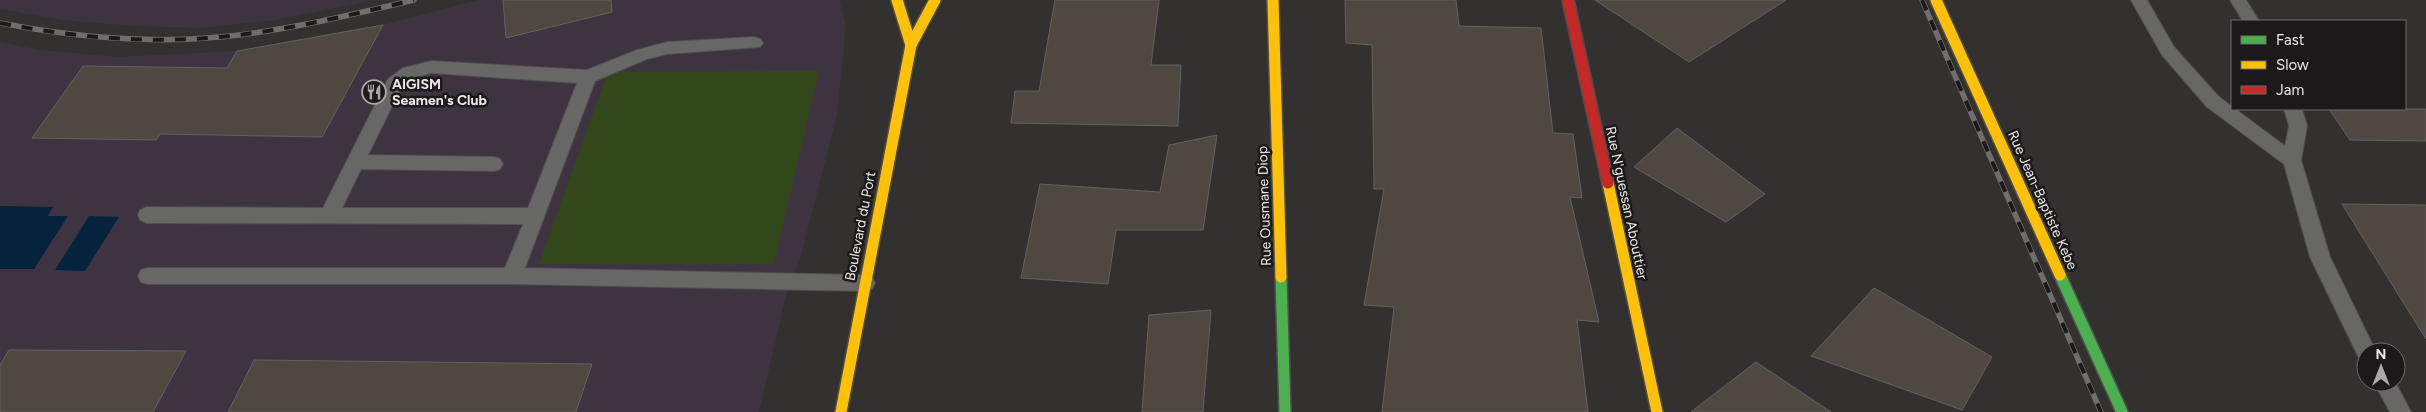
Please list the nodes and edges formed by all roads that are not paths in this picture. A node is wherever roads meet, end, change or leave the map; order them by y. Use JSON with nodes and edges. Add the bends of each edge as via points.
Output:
{"nodes":[{"id":1,"x":898,"y":0,"type":"edge"},
{"id":2,"x":935,"y":0,"type":"edge"},
{"id":3,"x":1273,"y":0,"type":"edge"},
{"id":4,"x":1568,"y":0,"type":"edge"},
{"id":5,"x":1936,"y":0,"type":"edge"},
{"id":6,"x":2139,"y":0,"type":"edge"},
{"id":7,"x":2238,"y":0,"type":"edge"},
{"id":8,"x":2250,"y":20,"type":"edge"},
{"id":9,"x":754,"y":43,"type":"dead end"},
{"id":10,"x":911,"y":45,"type":"junction"},
{"id":11,"x":588,"y":77,"type":"junction"},
{"id":12,"x":2293,"y":110,"type":"edge"},
{"id":13,"x":2292,"y":160,"type":"junction"},
{"id":14,"x":356,"y":162,"type":"junction"},
{"id":15,"x":494,"y":164,"type":"dead end"},
{"id":16,"x":147,"y":215,"type":"dead end"},
{"id":17,"x":329,"y":215,"type":"junction"},
{"id":18,"x":534,"y":216,"type":"junction"},
{"id":19,"x":148,"y":276,"type":"dead end"},
{"id":20,"x":512,"y":276,"type":"junction"},
{"id":21,"x":865,"y":283,"type":"junction"},
{"id":22,"x":2361,"y":342,"type":"edge"},
{"id":23,"x":2390,"y":392,"type":"edge"},
{"id":24,"x":840,"y":412,"type":"edge"},
{"id":25,"x":1285,"y":412,"type":"edge"},
{"id":26,"x":1657,"y":412,"type":"edge"},
{"id":27,"x":2122,"y":412,"type":"edge"},
{"id":28,"x":2401,"y":412,"type":"edge"}],
"edges":[{"from":1,"to":10,"type":"street","name":"Boulevard du Port"},
{"from":2,"to":10,"type":"street","name":"Boulevard du Port"},
{"from":3,"to":25,"type":"street","name":"Rue Ousmane Diop"},
{"from":4,"to":26,"type":"street","name":"Rue N'guessan Abouttier"},
{"from":5,"to":27,"type":"street","name":"Rue Jean-Baptiste Kebe"},
{"from":6,"to":13,"type":"lane","via":[[2168,51],[2213,102]]},
{"from":7,"to":8,"type":"lane"},
{"from":9,"to":11,"type":"lane","via":[[667,48],[643,54]]},
{"from":10,"to":21,"type":"street","name":"Boulevard du Port"},
{"from":11,"to":14,"type":"lane","via":[[431,67],[409,73],[394,84]]},
{"from":11,"to":18,"type":"lane"},
{"from":12,"to":13,"type":"lane","via":[[2298,126]]},
{"from":13,"to":22,"type":"lane","via":[[2320,257]]},
{"from":14,"to":15,"type":"lane"},
{"from":14,"to":17,"type":"lane"},
{"from":16,"to":17,"type":"lane"},
{"from":17,"to":18,"type":"lane"},
{"from":18,"to":20,"type":"lane"},
{"from":19,"to":20,"type":"lane"},
{"from":20,"to":21,"type":"lane"},
{"from":21,"to":24,"type":"street","name":"Boulevard du Port"},
{"from":23,"to":28,"type":"lane"}]}
